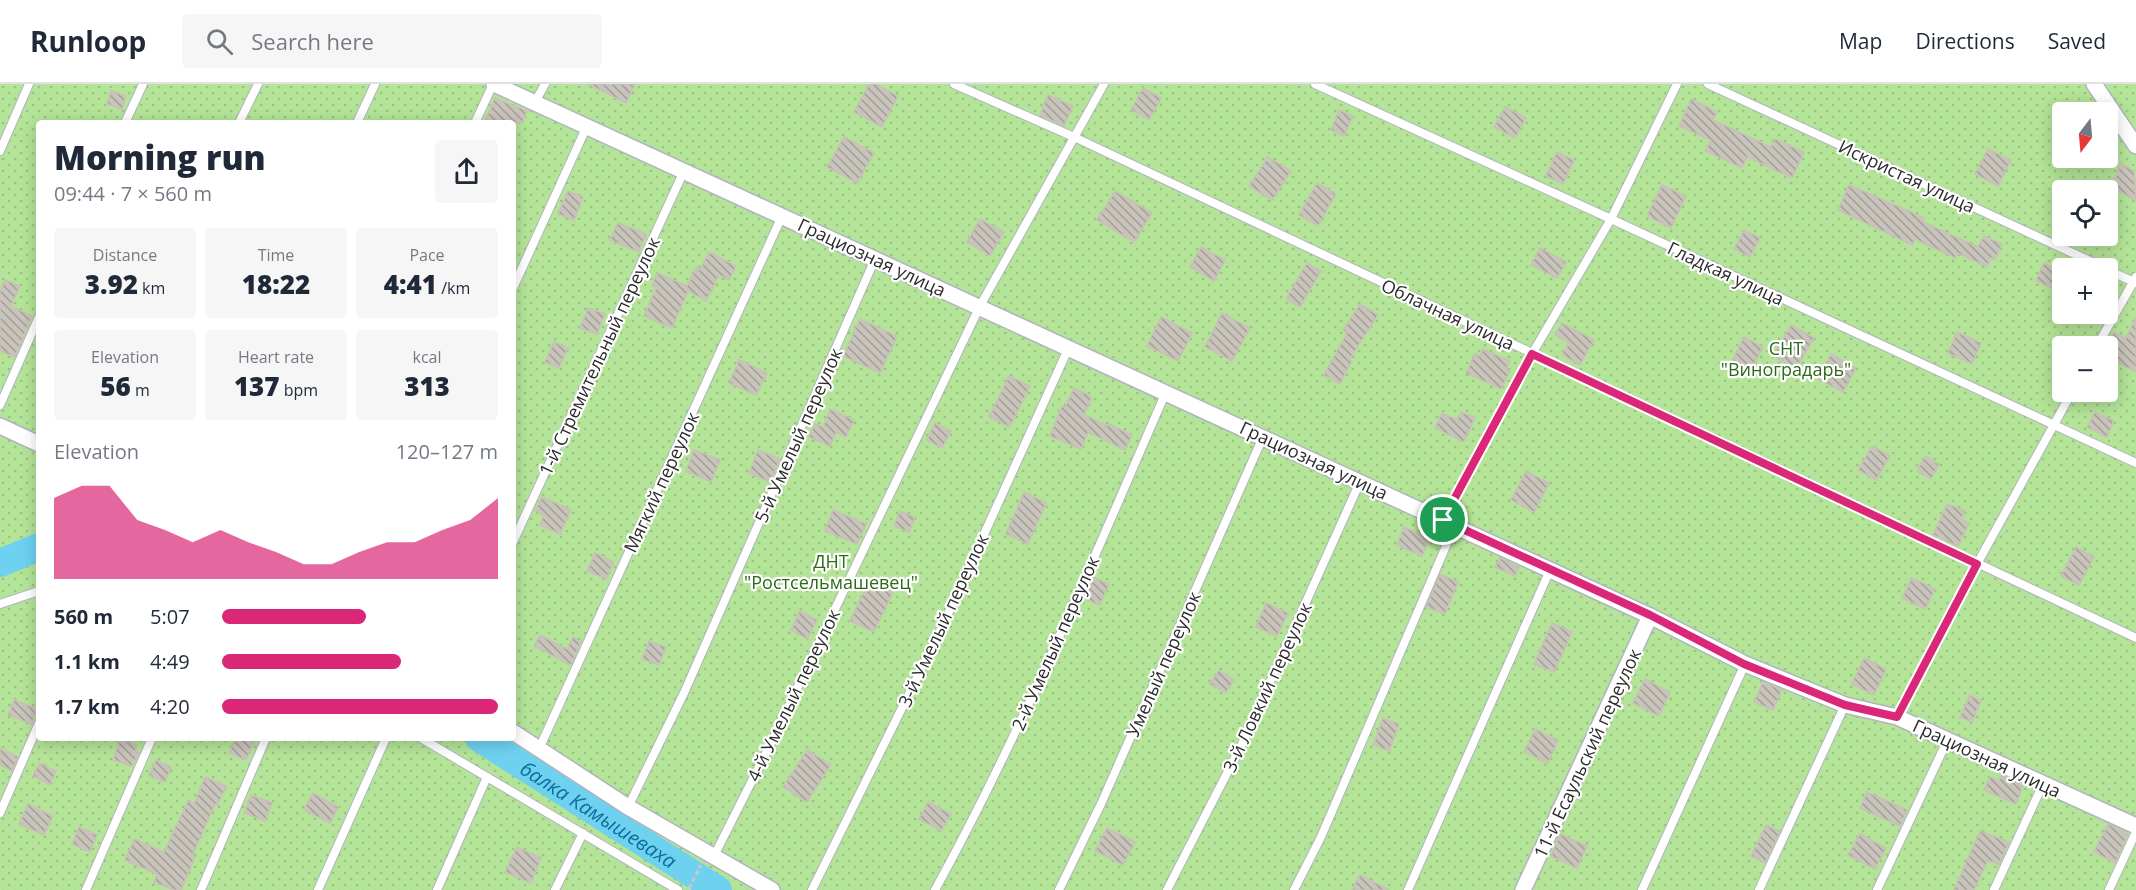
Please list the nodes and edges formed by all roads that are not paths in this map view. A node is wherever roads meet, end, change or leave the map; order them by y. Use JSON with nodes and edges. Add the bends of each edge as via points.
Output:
{"nodes":[{"id":1,"x":29,"y":84,"type":"edge"},
{"id":2,"x":143,"y":84,"type":"edge"},
{"id":3,"x":258,"y":84,"type":"edge"},
{"id":4,"x":375,"y":84,"type":"edge"},
{"id":5,"x":494,"y":84,"type":"edge"},
{"id":6,"x":544,"y":84,"type":"edge"},
{"id":7,"x":954,"y":84,"type":"edge"},
{"id":8,"x":1104,"y":84,"type":"edge"},
{"id":9,"x":1315,"y":84,"type":"edge"},
{"id":10,"x":1677,"y":84,"type":"edge"},
{"id":11,"x":1708,"y":84,"type":"edge"},
{"id":12,"x":2094,"y":84,"type":"edge"},
{"id":13,"x":535,"y":102,"type":"junction"},
{"id":14,"x":126,"y":120,"type":"edge"},
{"id":15,"x":240,"y":120,"type":"edge"},
{"id":16,"x":358,"y":120,"type":"edge"},
{"id":17,"x":476,"y":120,"type":"edge"},
{"id":18,"x":587,"y":126,"type":"junction"},
{"id":19,"x":1074,"y":137,"type":"junction"},
{"id":20,"x":2136,"y":146,"type":"edge"},
{"id":21,"x":0,"y":151,"type":"edge"},
{"id":22,"x":684,"y":171,"type":"junction"},
{"id":23,"x":782,"y":216,"type":"junction"},
{"id":24,"x":1611,"y":219,"type":"junction"},
{"id":25,"x":875,"y":258,"type":"junction"},
{"id":26,"x":2082,"y":258,"type":"edge"},
{"id":27,"x":2118,"y":274,"type":"edge"},
{"id":28,"x":2135,"y":280,"type":"edge"},
{"id":29,"x":516,"y":281,"type":"edge"},
{"id":30,"x":980,"y":306,"type":"junction"},
{"id":31,"x":36,"y":324,"type":"edge"},
{"id":32,"x":2103,"y":336,"type":"edge"},
{"id":33,"x":1069,"y":347,"type":"junction"},
{"id":34,"x":1532,"y":354,"type":"junction"},
{"id":35,"x":1166,"y":392,"type":"junction"},
{"id":36,"x":2066,"y":402,"type":"edge"},
{"id":37,"x":0,"y":405,"type":"edge"},
{"id":38,"x":2053,"y":425,"type":"junction"},
{"id":39,"x":0,"y":426,"type":"edge"},
{"id":40,"x":1263,"y":437,"type":"junction"},
{"id":41,"x":36,"y":443,"type":"edge"},
{"id":42,"x":2136,"y":463,"type":"edge"},
{"id":43,"x":1360,"y":482,"type":"junction"},
{"id":44,"x":1449,"y":523,"type":"junction"},
{"id":45,"x":516,"y":535,"type":"edge"},
{"id":46,"x":1977,"y":564,"type":"junction"},
{"id":47,"x":1550,"y":570,"type":"junction"},
{"id":48,"x":36,"y":592,"type":"edge"},
{"id":49,"x":0,"y":604,"type":"edge"},
{"id":50,"x":1650,"y":615,"type":"junction"},
{"id":51,"x":2136,"y":638,"type":"edge"},
{"id":52,"x":1744,"y":664,"type":"junction"},
{"id":53,"x":1845,"y":705,"type":"junction"},
{"id":54,"x":1897,"y":717,"type":"junction"},
{"id":55,"x":36,"y":730,"type":"edge"},
{"id":56,"x":516,"y":734,"type":"edge"},
{"id":57,"x":1948,"y":739,"type":"junction"},
{"id":58,"x":151,"y":741,"type":"edge"},
{"id":59,"x":265,"y":741,"type":"edge"},
{"id":60,"x":385,"y":741,"type":"edge"},
{"id":61,"x":426,"y":741,"type":"edge"},
{"id":62,"x":539,"y":748,"type":"junction"},
{"id":63,"x":487,"y":777,"type":"junction"},
{"id":64,"x":2043,"y":784,"type":"junction"},
{"id":65,"x":628,"y":807,"type":"junction"},
{"id":66,"x":0,"y":813,"type":"edge"},
{"id":67,"x":2136,"y":826,"type":"edge"},
{"id":68,"x":2136,"y":832,"type":"edge"},
{"id":69,"x":583,"y":833,"type":"junction"},
{"id":70,"x":710,"y":855,"type":"junction"},
{"id":71,"x":676,"y":889,"type":"edge"},
{"id":72,"x":86,"y":890,"type":"edge"},
{"id":73,"x":201,"y":890,"type":"edge"},
{"id":74,"x":318,"y":890,"type":"edge"},
{"id":75,"x":437,"y":890,"type":"edge"},
{"id":76,"x":555,"y":890,"type":"edge"},
{"id":77,"x":772,"y":890,"type":"edge"},
{"id":78,"x":812,"y":890,"type":"edge"},
{"id":79,"x":935,"y":890,"type":"edge"},
{"id":80,"x":1059,"y":890,"type":"edge"},
{"id":81,"x":1167,"y":890,"type":"edge"},
{"id":82,"x":1294,"y":890,"type":"edge"},
{"id":83,"x":1408,"y":890,"type":"edge"},
{"id":84,"x":1523,"y":890,"type":"edge"},
{"id":85,"x":1642,"y":890,"type":"edge"},
{"id":86,"x":1759,"y":890,"type":"edge"},
{"id":87,"x":1877,"y":890,"type":"edge"},
{"id":88,"x":1994,"y":890,"type":"edge"},
{"id":89,"x":2109,"y":890,"type":"edge"}],
"edges":[{"from":1,"to":21,"type":"lane"},
{"from":2,"to":14,"type":"lane"},
{"from":3,"to":15,"type":"lane"},
{"from":4,"to":16,"type":"lane"},
{"from":5,"to":13,"type":"street","name":"Грациозная улица"},
{"from":5,"to":17,"type":"lane"},
{"from":6,"to":13,"type":"lane"},
{"from":7,"to":19,"type":"lane","name":"Облачная улица"},
{"from":8,"to":19,"type":"lane","name":"4-й Умелый переулок"},
{"from":9,"to":24,"type":"lane","name":"Гладкая улица"},
{"from":10,"to":24,"type":"lane"},
{"from":11,"to":26,"type":"lane","name":"Искристая улица"},
{"from":12,"to":20,"type":"street"},
{"from":13,"to":18,"type":"street","name":"Грациозная улица"},
{"from":18,"to":22,"type":"street","name":"Грациозная улица"},
{"from":18,"to":29,"type":"lane"},
{"from":19,"to":30,"type":"lane","name":"4-й Умелый переулок"},
{"from":19,"to":34,"type":"lane","name":"Облачная улица"},
{"from":22,"to":23,"type":"street","name":"Грациозная улица"},
{"from":22,"to":45,"type":"lane","name":"1-й Стремительный переулок"},
{"from":23,"to":25,"type":"street","name":"Грациозная улица"},
{"from":23,"to":62,"type":"lane","name":"Мягкий переулок"},
{"from":24,"to":34,"type":"lane"},
{"from":24,"to":38,"type":"lane","name":"Гладкая улица"},
{"from":25,"to":30,"type":"street","name":"Грациозная улица"},
{"from":25,"to":65,"type":"lane","name":"5-й Умелый переулок","via":[[684,693]]},
{"from":27,"to":28,"type":"lane","name":"Искристая улица"},
{"from":28,"to":32,"type":"lane"},
{"from":30,"to":33,"type":"street","name":"Грациозная улица"},
{"from":30,"to":70,"type":"lane","name":"4-й Умелый переулок","via":[[769,747]]},
{"from":31,"to":37,"type":"lane"},
{"from":33,"to":35,"type":"street","name":"Грациозная улица"},
{"from":33,"to":78,"type":"lane","name":"3-й Умелый переулок","via":[[942,627]]},
{"from":34,"to":44,"type":"lane"},
{"from":34,"to":46,"type":"lane","name":"Облачная улица"},
{"from":35,"to":40,"type":"street","name":"Грациозная улица"},
{"from":35,"to":79,"type":"lane","name":"2-й Умелый переулок","via":[[1044,670]]},
{"from":36,"to":38,"type":"lane"},
{"from":38,"to":42,"type":"lane","name":"Гладкая улица"},
{"from":38,"to":46,"type":"lane"},
{"from":39,"to":41,"type":"street"},
{"from":40,"to":43,"type":"street","name":"Грациозная улица"},
{"from":40,"to":80,"type":"lane","name":"Умелый переулок"},
{"from":43,"to":44,"type":"street","name":"Грациозная улица"},
{"from":43,"to":81,"type":"lane","name":"3-й Ловкий переулок","via":[[1242,744]]},
{"from":44,"to":47,"type":"street","name":"Грациозная улица"},
{"from":44,"to":82,"type":"lane","via":[[1321,837]]},
{"from":46,"to":51,"type":"lane","name":"Облачная улица"},
{"from":46,"to":54,"type":"lane"},
{"from":47,"to":50,"type":"street","name":"Грациозная улица"},
{"from":47,"to":83,"type":"lane"},
{"from":48,"to":49,"type":"lane"},
{"from":50,"to":52,"type":"street","name":"Грациозная улица"},
{"from":50,"to":84,"type":"street","name":"11-й Есаульский переулок"},
{"from":52,"to":53,"type":"street","name":"Грациозная улица"},
{"from":52,"to":85,"type":"lane"},
{"from":53,"to":54,"type":"street","name":"Грациозная улица"},
{"from":53,"to":86,"type":"lane"},
{"from":54,"to":57,"type":"street","name":"Грациозная улица"},
{"from":55,"to":66,"type":"lane"},
{"from":56,"to":62,"type":"street"},
{"from":57,"to":64,"type":"street","name":"Грациозная улица"},
{"from":57,"to":87,"type":"lane"},
{"from":58,"to":72,"type":"lane"},
{"from":59,"to":73,"type":"lane"},
{"from":60,"to":74,"type":"lane"},
{"from":61,"to":63,"type":"lane"},
{"from":62,"to":65,"type":"street"},
{"from":63,"to":69,"type":"lane"},
{"from":63,"to":75,"type":"lane"},
{"from":64,"to":67,"type":"street","name":"Грациозная улица"},
{"from":64,"to":88,"type":"lane"},
{"from":65,"to":70,"type":"street"},
{"from":68,"to":89,"type":"lane"},
{"from":69,"to":71,"type":"lane"},
{"from":69,"to":76,"type":"lane"},
{"from":70,"to":77,"type":"street"}]}
